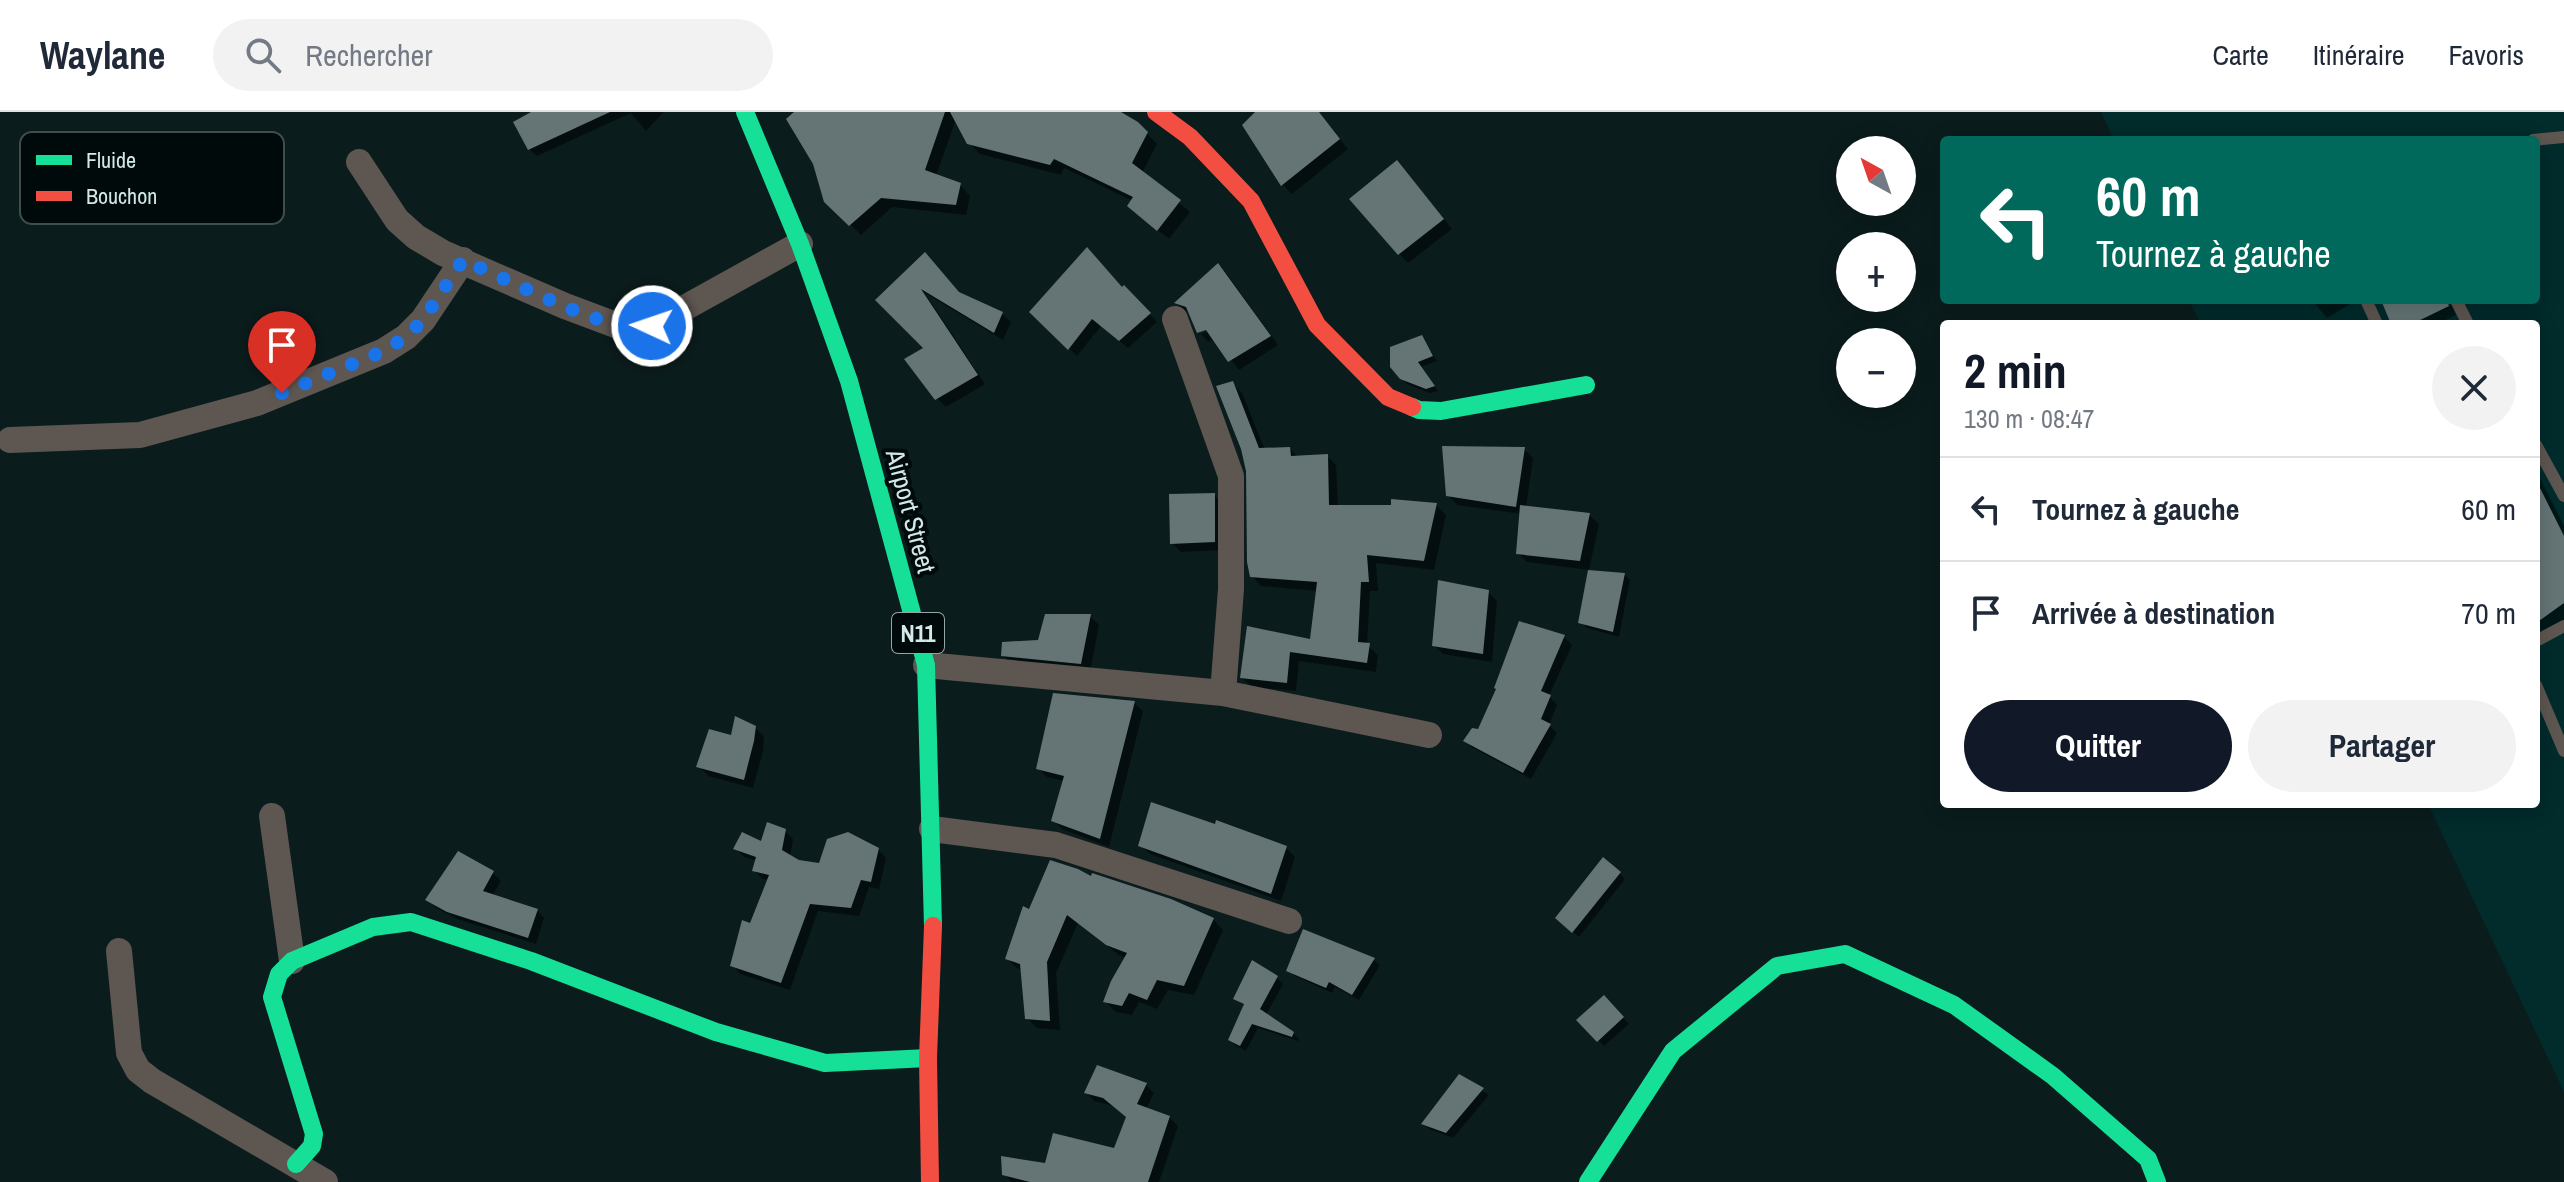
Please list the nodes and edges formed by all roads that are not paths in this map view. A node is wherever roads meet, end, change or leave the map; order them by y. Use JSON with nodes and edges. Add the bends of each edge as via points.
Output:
{"nodes":[{"id":1,"x":745,"y":112,"type":"edge"},
{"id":2,"x":1156,"y":112,"type":"edge"},
{"id":3,"x":2564,"y":137,"type":"edge"},
{"id":4,"x":2540,"y":139,"type":"edge"},
{"id":5,"x":359,"y":162,"type":"dead end"},
{"id":6,"x":800,"y":244,"type":"junction"},
{"id":7,"x":463,"y":260,"type":"junction"},
{"id":8,"x":1175,"y":319,"type":"dead end"},
{"id":9,"x":1586,"y":385,"type":"dead end"},
{"id":10,"x":10,"y":440,"type":"dead end"},
{"id":11,"x":2540,"y":452,"type":"edge"},
{"id":12,"x":2564,"y":496,"type":"edge"},
{"id":13,"x":2564,"y":626,"type":"edge"},
{"id":14,"x":2540,"y":639,"type":"edge"},
{"id":15,"x":926,"y":665,"type":"junction"},
{"id":16,"x":1223,"y":693,"type":"junction"},
{"id":17,"x":2540,"y":694,"type":"edge"},
{"id":18,"x":1429,"y":735,"type":"dead end"},
{"id":19,"x":2564,"y":751,"type":"edge"},
{"id":20,"x":272,"y":816,"type":"dead end"},
{"id":21,"x":932,"y":829,"type":"junction"},
{"id":22,"x":1289,"y":921,"type":"dead end"},
{"id":23,"x":119,"y":951,"type":"dead end"},
{"id":24,"x":292,"y":961,"type":"junction"},
{"id":25,"x":928,"y":1058,"type":"junction"},
{"id":26,"x":296,"y":1164,"type":"junction"},
{"id":27,"x":325,"y":1182,"type":"edge"},
{"id":28,"x":930,"y":1182,"type":"edge"},
{"id":29,"x":1588,"y":1182,"type":"edge"},
{"id":30,"x":2157,"y":1182,"type":"edge"}],
"edges":[{"from":1,"to":6,"type":"main road","name":"Airport Street","number":"N11"},
{"from":2,"to":9,"type":"main road","via":[[1190,137],[1251,201],[1317,325],[1388,397],[1419,410],[1441,411]]},
{"from":3,"to":4,"type":"lane"},
{"from":5,"to":7,"type":"street","via":[[397,220],[416,237]]},
{"from":6,"to":7,"type":"street","via":[[652,326],[636,329],[565,306]]},
{"from":6,"to":15,"type":"main road","name":"Airport Street","number":"N11","via":[[849,381]]},
{"from":7,"to":10,"type":"street","via":[[406,337],[257,403],[140,435]]},
{"from":8,"to":16,"type":"street","via":[[1231,476],[1231,589]]},
{"from":11,"to":12,"type":"lane"},
{"from":13,"to":14,"type":"lane"},
{"from":15,"to":16,"type":"street"},
{"from":15,"to":21,"type":"main road","name":"Airport Street","number":"N11"},
{"from":16,"to":18,"type":"street"},
{"from":17,"to":19,"type":"lane"},
{"from":20,"to":24,"type":"street"},
{"from":21,"to":22,"type":"street","via":[[1056,845]]},
{"from":21,"to":25,"type":"main road","name":"Airport Street","number":"N11","via":[[934,945]]},
{"from":23,"to":26,"type":"street","via":[[129,1053],[138,1070]]},
{"from":24,"to":25,"type":"main road","via":[[373,927],[411,922],[531,961],[716,1032],[825,1063]]},
{"from":24,"to":26,"type":"main road","via":[[279,974],[272,997],[314,1134],[312,1146]]},
{"from":25,"to":28,"type":"main road","name":"Airport Street","number":"N11"},
{"from":26,"to":27,"type":"street"},
{"from":29,"to":30,"type":"main road","via":[[1673,1051],[1777,966],[1845,954],[1954,1005],[2053,1076],[2148,1159]]}]}
